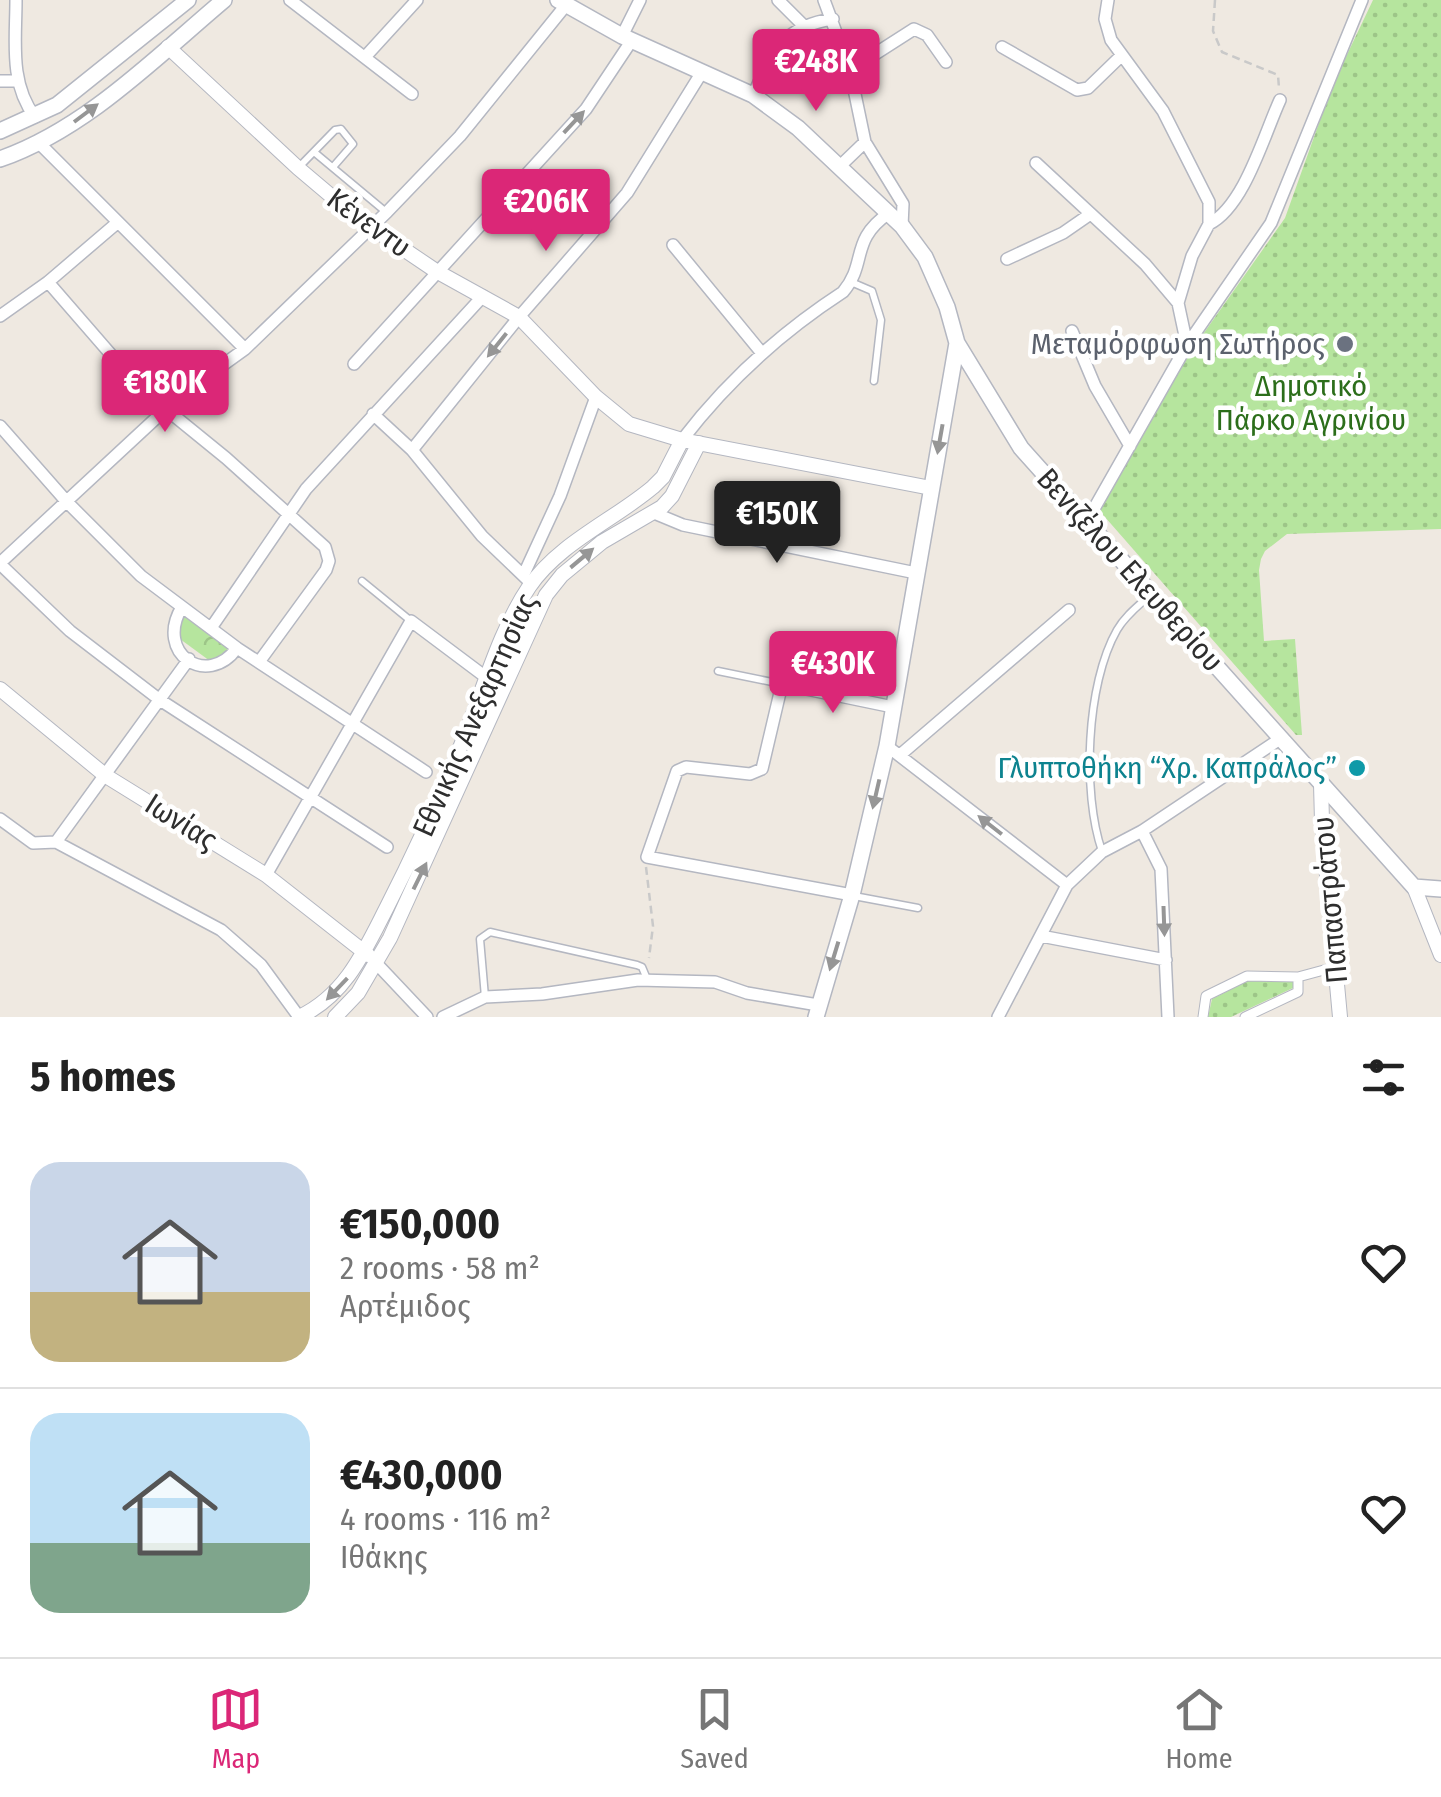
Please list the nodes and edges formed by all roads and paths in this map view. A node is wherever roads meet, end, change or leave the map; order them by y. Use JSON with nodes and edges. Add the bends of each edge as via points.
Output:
{"nodes":[{"id":1,"x":188,"y":0,"type":"edge"},
{"id":2,"x":224,"y":0,"type":"edge"},
{"id":3,"x":290,"y":0,"type":"edge"},
{"id":4,"x":417,"y":0,"type":"edge"},
{"id":5,"x":640,"y":0,"type":"edge"},
{"id":6,"x":778,"y":0,"type":"edge"},
{"id":7,"x":824,"y":0,"type":"edge"},
{"id":8,"x":1108,"y":0,"type":"edge"},
{"id":9,"x":1215,"y":0,"type":"edge"},
{"id":10,"x":1362,"y":0,"type":"edge"},
{"id":11,"x":562,"y":2,"type":"edge"},
{"id":12,"x":16,"y":4,"type":"edge"},
{"id":13,"x":0,"y":8,"type":"edge"},
{"id":14,"x":833,"y":19,"type":"junction"},
{"id":15,"x":803,"y":25,"type":"junction"},
{"id":16,"x":627,"y":38,"type":"junction"},
{"id":17,"x":168,"y":47,"type":"junction"},
{"id":18,"x":1002,"y":47,"type":"dead end"},
{"id":19,"x":1121,"y":56,"type":"junction"},
{"id":20,"x":366,"y":58,"type":"junction"},
{"id":21,"x":946,"y":62,"type":"dead end"},
{"id":22,"x":850,"y":70,"type":"junction"},
{"id":23,"x":702,"y":72,"type":"junction"},
{"id":24,"x":0,"y":81,"type":"edge"},
{"id":25,"x":17,"y":81,"type":"junction"},
{"id":26,"x":412,"y":94,"type":"dead end"},
{"id":27,"x":754,"y":94,"type":"junction"},
{"id":28,"x":1280,"y":100,"type":"joint"},
{"id":29,"x":34,"y":116,"type":"junction"},
{"id":30,"x":0,"y":131,"type":"edge"},
{"id":31,"x":865,"y":142,"type":"junction"},
{"id":32,"x":39,"y":143,"type":"junction"},
{"id":33,"x":314,"y":152,"type":"junction"},
{"id":34,"x":0,"y":158,"type":"edge"},
{"id":35,"x":1036,"y":163,"type":"dead end"},
{"id":36,"x":332,"y":167,"type":"junction"},
{"id":37,"x":298,"y":168,"type":"junction"},
{"id":38,"x":840,"y":168,"type":"junction"},
{"id":39,"x":387,"y":212,"type":"junction"},
{"id":40,"x":888,"y":213,"type":"junction"},
{"id":41,"x":1089,"y":215,"type":"junction"},
{"id":42,"x":117,"y":223,"type":"junction"},
{"id":43,"x":1209,"y":224,"type":"junction"},
{"id":44,"x":902,"y":226,"type":"junction"},
{"id":45,"x":371,"y":227,"type":"junction"},
{"id":46,"x":673,"y":245,"type":"dead end"},
{"id":47,"x":1007,"y":259,"type":"dead end"},
{"id":48,"x":436,"y":270,"type":"junction"},
{"id":49,"x":48,"y":282,"type":"junction"},
{"id":50,"x":851,"y":282,"type":"junction"},
{"id":51,"x":483,"y":296,"type":"junction"},
{"id":52,"x":1178,"y":303,"type":"junction"},
{"id":53,"x":0,"y":316,"type":"edge"},
{"id":54,"x":519,"y":317,"type":"junction"},
{"id":55,"x":1072,"y":332,"type":"dead end"},
{"id":56,"x":957,"y":343,"type":"junction"},
{"id":57,"x":1187,"y":345,"type":"junction"},
{"id":58,"x":245,"y":349,"type":"junction"},
{"id":59,"x":761,"y":352,"type":"junction"},
{"id":60,"x":354,"y":364,"type":"dead end"},
{"id":61,"x":874,"y":381,"type":"dead end"},
{"id":62,"x":596,"y":397,"type":"junction"},
{"id":63,"x":166,"y":410,"type":"junction"},
{"id":64,"x":374,"y":414,"type":"junction"},
{"id":65,"x":701,"y":416,"type":"junction"},
{"id":66,"x":0,"y":426,"type":"edge"},
{"id":67,"x":682,"y":440,"type":"junction"},
{"id":68,"x":699,"y":443,"type":"junction"},
{"id":69,"x":1130,"y":446,"type":"junction"},
{"id":70,"x":412,"y":450,"type":"junction"},
{"id":71,"x":931,"y":488,"type":"junction"},
{"id":72,"x":67,"y":502,"type":"junction"},
{"id":73,"x":289,"y":512,"type":"junction"},
{"id":74,"x":654,"y":513,"type":"junction"},
{"id":75,"x":1086,"y":520,"type":"junction"},
{"id":76,"x":0,"y":564,"type":"edge"},
{"id":77,"x":916,"y":574,"type":"junction"},
{"id":78,"x":528,"y":579,"type":"junction"},
{"id":79,"x":362,"y":580,"type":"dead end"},
{"id":80,"x":1152,"y":594,"type":"junction"},
{"id":81,"x":182,"y":606,"type":"junction"},
{"id":82,"x":1069,"y":610,"type":"dead end"},
{"id":83,"x":411,"y":622,"type":"junction"},
{"id":84,"x":211,"y":628,"type":"junction"},
{"id":85,"x":236,"y":648,"type":"junction"},
{"id":86,"x":189,"y":659,"type":"junction"},
{"id":87,"x":258,"y":662,"type":"junction"},
{"id":88,"x":718,"y":671,"type":"dead end"},
{"id":89,"x":487,"y":678,"type":"junction"},
{"id":90,"x":782,"y":684,"type":"junction"},
{"id":91,"x":0,"y":689,"type":"edge"},
{"id":92,"x":160,"y":700,"type":"junction"},
{"id":93,"x":893,"y":707,"type":"junction"},
{"id":94,"x":352,"y":724,"type":"junction"},
{"id":95,"x":1280,"y":739,"type":"junction"},
{"id":96,"x":893,"y":750,"type":"junction"},
{"id":97,"x":426,"y":772,"type":"dead end"},
{"id":98,"x":106,"y":776,"type":"junction"},
{"id":99,"x":1322,"y":784,"type":"junction"},
{"id":100,"x":313,"y":798,"type":"junction"},
{"id":101,"x":0,"y":819,"type":"edge"},
{"id":102,"x":1142,"y":830,"type":"junction"},
{"id":103,"x":56,"y":842,"type":"junction"},
{"id":104,"x":388,"y":847,"type":"dead end"},
{"id":105,"x":1102,"y":852,"type":"junction"},
{"id":106,"x":647,"y":857,"type":"junction"},
{"id":107,"x":266,"y":875,"type":"junction"},
{"id":108,"x":1067,"y":884,"type":"junction"},
{"id":109,"x":1414,"y":887,"type":"junction"},
{"id":110,"x":1441,"y":888,"type":"edge"},
{"id":111,"x":852,"y":896,"type":"junction"},
{"id":112,"x":918,"y":908,"type":"dead end"},
{"id":113,"x":1041,"y":936,"type":"junction"},
{"id":114,"x":364,"y":951,"type":"junction"},
{"id":115,"x":1441,"y":955,"type":"edge"},
{"id":116,"x":1166,"y":960,"type":"junction"},
{"id":117,"x":376,"y":963,"type":"junction"},
{"id":118,"x":1335,"y":967,"type":"junction"},
{"id":119,"x":645,"y":974,"type":"junction"},
{"id":120,"x":1298,"y":977,"type":"junction"},
{"id":121,"x":485,"y":997,"type":"junction"},
{"id":122,"x":817,"y":1014,"type":"edge"},
{"id":123,"x":299,"y":1017,"type":"edge"},
{"id":124,"x":335,"y":1017,"type":"edge"},
{"id":125,"x":427,"y":1017,"type":"edge"},
{"id":126,"x":444,"y":1017,"type":"edge"},
{"id":127,"x":998,"y":1017,"type":"edge"},
{"id":128,"x":1168,"y":1017,"type":"edge"},
{"id":129,"x":1203,"y":1017,"type":"edge"},
{"id":130,"x":1246,"y":1017,"type":"edge"},
{"id":131,"x":1340,"y":1017,"type":"edge"}],
"edges":[{"from":1,"to":29,"type":"main road"},
{"from":2,"to":17,"type":"main road"},
{"from":3,"to":20,"type":"street"},
{"from":4,"to":20,"type":"street"},
{"from":5,"to":16,"type":"street"},
{"from":6,"to":15,"type":"street"},
{"from":7,"to":14,"type":"street"},
{"from":8,"to":19,"type":"street","via":[[1106,26]]},
{"from":9,"to":28,"type":"path","via":[[1218,46],[1278,75]]},
{"from":10,"to":57,"type":"street","via":[[1277,211]]},
{"from":11,"to":16,"type":"main road"},
{"from":11,"to":39,"type":"street","via":[[460,136]]},
{"from":12,"to":13,"type":"street"},
{"from":12,"to":25,"type":"street"},
{"from":14,"to":15,"type":"street"},
{"from":14,"to":22,"type":"street"},
{"from":15,"to":27,"type":"street","via":[[780,44]]},
{"from":16,"to":23,"type":"main road"},
{"from":48,"to":16,"type":"street","one_way":true,"via":[[586,109]]},
{"from":32,"to":17,"type":"main road","one_way":true},
{"from":17,"to":37,"type":"street","name":"Κένεντυ"},
{"from":18,"to":19,"type":"street","via":[[1077,90],[1088,88]]},
{"from":19,"to":43,"type":"street","via":[[1162,111],[1206,191]]},
{"from":20,"to":26,"type":"street"},
{"from":21,"to":22,"type":"street","via":[[927,35],[914,29]]},
{"from":22,"to":31,"type":"street"},
{"from":23,"to":27,"type":"main road"},
{"from":23,"to":54,"type":"street","via":[[627,193]]},
{"from":24,"to":25,"type":"street"},
{"from":25,"to":29,"type":"street"},
{"from":27,"to":38,"type":"main road"},
{"from":28,"to":43,"type":"street","via":[[1240,191]]},
{"from":29,"to":30,"type":"main road"},
{"from":31,"to":38,"type":"street"},
{"from":31,"to":44,"type":"street","via":[[903,204]]},
{"from":32,"to":34,"type":"main road"},
{"from":32,"to":42,"type":"street"},
{"from":33,"to":36,"type":"lane"},
{"from":33,"to":36,"type":"lane","via":[[342,129],[354,144]]},
{"from":33,"to":37,"type":"lane"},
{"from":35,"to":41,"type":"street"},
{"from":36,"to":39,"type":"lane"},
{"from":37,"to":45,"type":"street","name":"Κένεντυ"},
{"from":38,"to":40,"type":"main road"},
{"from":39,"to":45,"type":"street"},
{"from":40,"to":44,"type":"main road"},
{"from":40,"to":50,"type":"street","via":[[870,226]]},
{"from":41,"to":47,"type":"street"},
{"from":41,"to":52,"type":"street"},
{"from":42,"to":49,"type":"street"},
{"from":42,"to":58,"type":"street"},
{"from":43,"to":52,"type":"street"},
{"from":44,"to":56,"type":"main road","via":[[925,256]]},
{"from":45,"to":48,"type":"street","name":"Κένεντυ"},
{"from":45,"to":58,"type":"street"},
{"from":46,"to":59,"type":"street"},
{"from":48,"to":51,"type":"street","name":"Κένεντυ"},
{"from":48,"to":60,"type":"street"},
{"from":49,"to":53,"type":"street"},
{"from":49,"to":63,"type":"street"},
{"from":50,"to":59,"type":"street"},
{"from":50,"to":61,"type":"lane","via":[[872,291],[879,307]]},
{"from":51,"to":54,"type":"street","name":"Κένεντυ"},
{"from":51,"to":64,"type":"street"},
{"from":52,"to":57,"type":"street"},
{"from":54,"to":62,"type":"street","name":"Κένεντυ"},
{"from":54,"to":70,"type":"street","one_way":true},
{"from":55,"to":69,"type":"street"},
{"from":56,"to":71,"type":"main road","one_way":true},
{"from":56,"to":75,"type":"main road","name":"Βενιζέλου Ελευθερίου","via":[[1022,448]]},
{"from":57,"to":69,"type":"street"},
{"from":58,"to":63,"type":"street"},
{"from":59,"to":65,"type":"street"},
{"from":62,"to":67,"type":"street","name":"Κένεντυ","via":[[628,424]]},
{"from":62,"to":78,"type":"street"},
{"from":63,"to":72,"type":"street"},
{"from":63,"to":73,"type":"street"},
{"from":64,"to":70,"type":"street"},
{"from":64,"to":73,"type":"street"},
{"from":65,"to":67,"type":"street"},
{"from":65,"to":68,"type":"street"},
{"from":66,"to":72,"type":"street"},
{"from":67,"to":68,"type":"street","name":"Κένεντυ"},
{"from":67,"to":78,"type":"street","name":"Εθνικής Ανεξαρτησίας","via":[[653,487]]},
{"from":68,"to":71,"type":"street","name":"Κένεντυ"},
{"from":68,"to":74,"type":"street","via":[[672,496]]},
{"from":69,"to":75,"type":"street"},
{"from":70,"to":78,"type":"street","via":[[482,536]]},
{"from":71,"to":77,"type":"main road"},
{"from":72,"to":76,"type":"street"},
{"from":72,"to":81,"type":"street","via":[[122,560]]},
{"from":73,"to":84,"type":"street"},
{"from":73,"to":87,"type":"street","via":[[325,546],[329,560]]},
{"from":74,"to":77,"type":"street","via":[[683,525]]},
{"from":117,"to":74,"type":"street","one_way":true,"via":[[546,594],[602,542]]},
{"from":75,"to":80,"type":"main road","name":"Βενιζέλου Ελευθερίου"},
{"from":76,"to":92,"type":"street","via":[[70,631]]},
{"from":77,"to":93,"type":"main road"},
{"from":78,"to":89,"type":"street","name":"Εθνικής Ανεξαρτησίας"},
{"from":79,"to":83,"type":"lane"},
{"from":80,"to":95,"type":"main road","name":"Βενιζέλου Ελευθερίου"},
{"from":80,"to":105,"type":"lane","via":[[1118,627],[1099,685],[1090,775]]},
{"from":81,"to":84,"type":"street"},
{"from":81,"to":86,"type":"street","via":[[172,636]]},
{"from":82,"to":96,"type":"street"},
{"from":83,"to":89,"type":"street"},
{"from":83,"to":94,"type":"street"},
{"from":84,"to":85,"type":"street"},
{"from":85,"to":86,"type":"street","via":[[218,666]]},
{"from":85,"to":87,"type":"street"},
{"from":86,"to":92,"type":"street"},
{"from":87,"to":94,"type":"street"},
{"from":88,"to":90,"type":"lane"},
{"from":89,"to":114,"type":"street","name":"Εθνικής Ανεξαρτησίας","via":[[426,828]]},
{"from":90,"to":93,"type":"street"},
{"from":90,"to":106,"type":"street","via":[[762,769],[677,771]]},
{"from":91,"to":98,"type":"street","name":"Ιωνίας"},
{"from":92,"to":98,"type":"street"},
{"from":92,"to":100,"type":"street"},
{"from":93,"to":96,"type":"main road"},
{"from":94,"to":97,"type":"street"},
{"from":94,"to":100,"type":"street"},
{"from":95,"to":99,"type":"main road","name":"Βενιζέλου Ελευθερίου"},
{"from":95,"to":102,"type":"street"},
{"from":108,"to":96,"type":"street","one_way":true},
{"from":96,"to":111,"type":"main road","one_way":true},
{"from":98,"to":103,"type":"street"},
{"from":98,"to":107,"type":"street","name":"Ιωνίας"},
{"from":99,"to":109,"type":"main road","name":"Βενιζέλου Ελευθερίου"},
{"from":99,"to":118,"type":"street","name":"Παπαστράτου"},
{"from":100,"to":104,"type":"street"},
{"from":100,"to":107,"type":"street"},
{"from":101,"to":103,"type":"street","via":[[34,843]]},
{"from":102,"to":105,"type":"street"},
{"from":102,"to":116,"type":"street","one_way":true,"via":[[1161,870]]},
{"from":103,"to":123,"type":"street","via":[[221,930],[268,973]]},
{"from":105,"to":108,"type":"street"},
{"from":106,"to":111,"type":"street"},
{"from":106,"to":119,"type":"path","via":[[653,941]]},
{"from":107,"to":114,"type":"street","name":"Ιωνίας"},
{"from":108,"to":113,"type":"street"},
{"from":109,"to":110,"type":"main road"},
{"from":109,"to":115,"type":"street"},
{"from":111,"to":112,"type":"lane"},
{"from":111,"to":122,"type":"main road","one_way":true},
{"from":113,"to":116,"type":"street"},
{"from":113,"to":127,"type":"street"},
{"from":114,"to":117,"type":"street","name":"Ιωνίας"},
{"from":114,"to":123,"type":"street","name":"Εθνικής Ανεξαρτησίας","one_way":true,"via":[[332,995]]},
{"from":116,"to":128,"type":"street"},
{"from":117,"to":124,"type":"street"},
{"from":117,"to":125,"type":"street"},
{"from":118,"to":120,"type":"street"},
{"from":118,"to":131,"type":"street","name":"Παπαστράτου"},
{"from":119,"to":121,"type":"street","via":[[542,994]]},
{"from":119,"to":121,"type":"lane","via":[[490,932],[478,948]]},
{"from":119,"to":122,"type":"street","via":[[715,982]]},
{"from":120,"to":129,"type":"street","via":[[1247,976],[1206,996]]},
{"from":120,"to":130,"type":"street","via":[[1298,992]]},
{"from":121,"to":126,"type":"street"}]}
